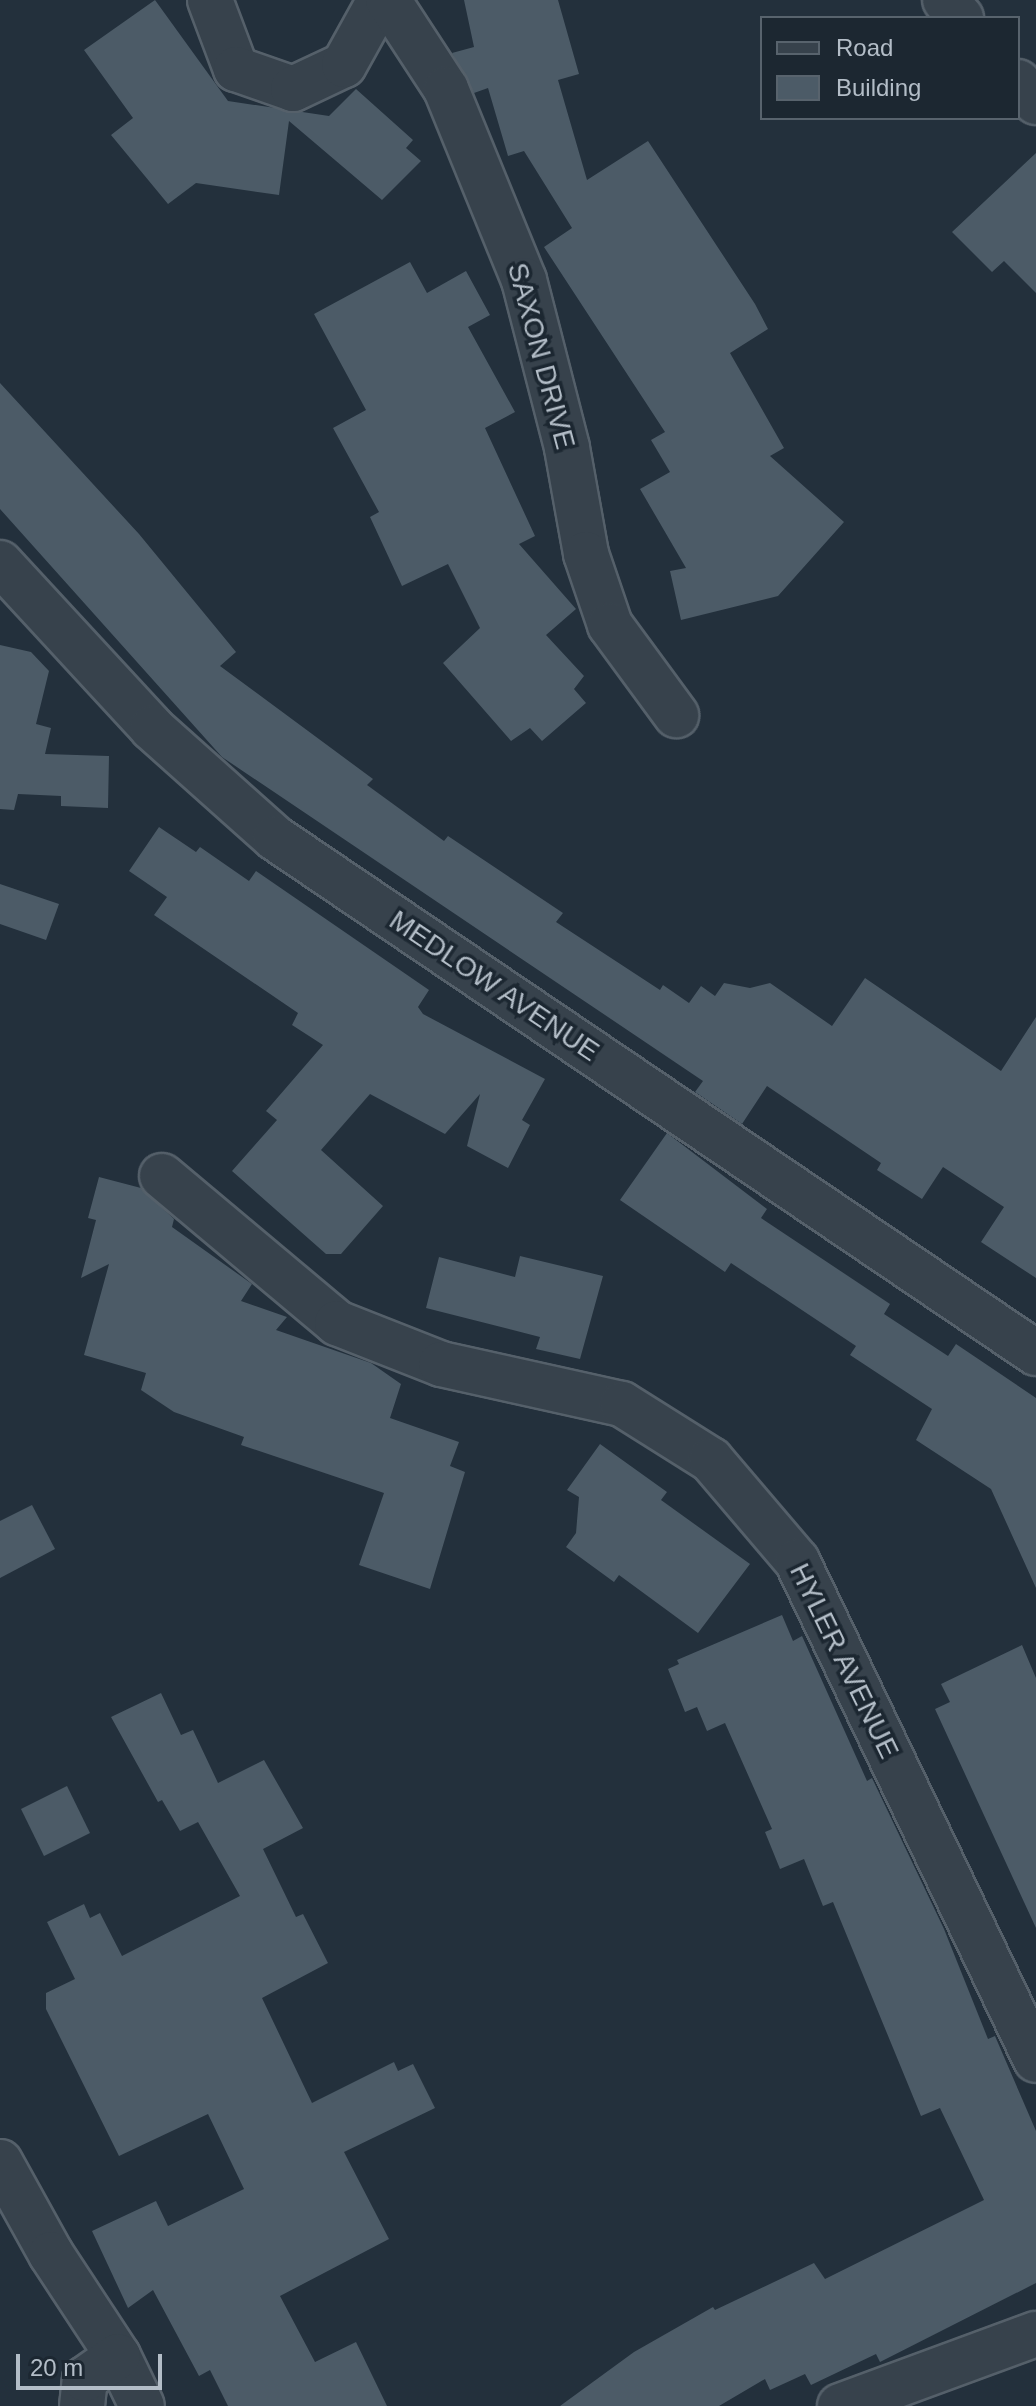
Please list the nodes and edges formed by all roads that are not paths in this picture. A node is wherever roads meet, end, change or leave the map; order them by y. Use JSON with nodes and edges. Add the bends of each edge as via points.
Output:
{"nodes":[{"id":1,"x":210,"y":0,"type":"edge"},
{"id":2,"x":380,"y":0,"type":"edge"},
{"id":3,"x":388,"y":0,"type":"edge"},
{"id":4,"x":945,"y":0,"type":"edge"},
{"id":5,"x":959,"y":16,"type":"edge"},
{"id":6,"x":1020,"y":84,"type":"edge"},
{"id":7,"x":1036,"y":102,"type":"edge"},
{"id":8,"x":0,"y":563,"type":"edge"},
{"id":9,"x":676,"y":715,"type":"dead end"},
{"id":10,"x":162,"y":1176,"type":"dead end"},
{"id":11,"x":1036,"y":1353,"type":"edge"},
{"id":12,"x":1036,"y":2060,"type":"edge"},
{"id":13,"x":0,"y":2162,"type":"edge"},
{"id":14,"x":1036,"y":2334,"type":"edge"},
{"id":15,"x":118,"y":2356,"type":"junction"},
{"id":16,"x":82,"y":2406,"type":"edge"},
{"id":17,"x":142,"y":2406,"type":"edge"},
{"id":18,"x":840,"y":2406,"type":"edge"}],
"edges":[{"from":1,"to":2,"type":"street","via":[[236,69],[293,89],[344,65]]},
{"from":3,"to":9,"type":"street","name":"SAXON DRIVE","via":[[446,89],[524,280],[567,448],[586,554],[610,625]]},
{"from":4,"to":5,"type":"street"},
{"from":6,"to":7,"type":"street"},
{"from":8,"to":11,"type":"street","name":"MEDLOW AVENUE","via":[[152,728],[275,838]]},
{"from":10,"to":12,"type":"street","name":"HYLER AVENUE","via":[[337,1323],[441,1364],[622,1404],[711,1460],[797,1561]]},
{"from":13,"to":15,"type":"street","via":[[51,2254]]},
{"from":14,"to":18,"type":"street"},
{"from":15,"to":16,"type":"street","via":[[85,2379]]},
{"from":15,"to":17,"type":"street"}]}
